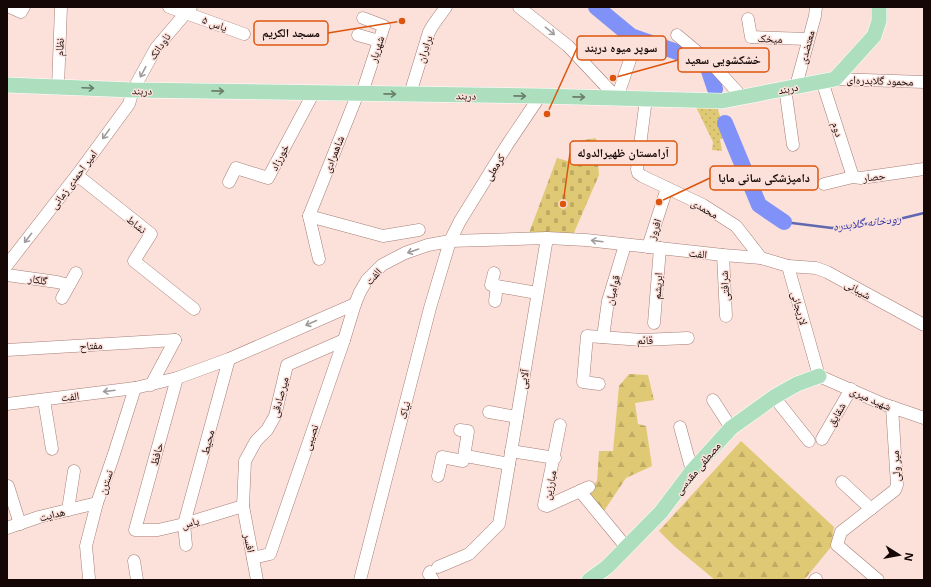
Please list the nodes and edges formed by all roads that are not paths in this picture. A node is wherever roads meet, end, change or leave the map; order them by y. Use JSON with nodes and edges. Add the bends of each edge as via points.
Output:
{"nodes":[{"id":1,"x":10,"y":7,"type":"edge"},
{"id":2,"x":24,"y":7,"type":"edge"},
{"id":3,"x":61,"y":7,"type":"edge"},
{"id":4,"x":169,"y":7,"type":"edge"},
{"id":5,"x":446,"y":7,"type":"edge"},
{"id":6,"x":519,"y":7,"type":"edge"},
{"id":7,"x":816,"y":7,"type":"edge"},
{"id":8,"x":879,"y":7,"type":"edge"},
{"id":9,"x":188,"y":10,"type":"edge"},
{"id":10,"x":363,"y":18,"type":"dead end"},
{"id":11,"x":748,"y":19,"type":"dead end"},
{"id":12,"x":244,"y":34,"type":"dead end"},
{"id":13,"x":358,"y":35,"type":"dead end"},
{"id":14,"x":677,"y":35,"type":"dead end"},
{"id":15,"x":808,"y":39,"type":"junction"},
{"id":16,"x":379,"y":41,"type":"junction"},
{"id":17,"x":633,"y":51,"type":"dead end"},
{"id":18,"x":829,"y":80,"type":"junction"},
{"id":19,"x":924,"y":82,"type":"edge"},
{"id":20,"x":7,"y":85,"type":"edge"},
{"id":21,"x":58,"y":87,"type":"junction"},
{"id":22,"x":791,"y":87,"type":"junction"},
{"id":23,"x":133,"y":90,"type":"junction"},
{"id":24,"x":314,"y":92,"type":"junction"},
{"id":25,"x":360,"y":93,"type":"junction"},
{"id":26,"x":410,"y":94,"type":"junction"},
{"id":27,"x":540,"y":96,"type":"junction"},
{"id":28,"x":742,"y":97,"type":"junction"},
{"id":29,"x":617,"y":98,"type":"junction"},
{"id":30,"x":646,"y":99,"type":"junction"},
{"id":31,"x":792,"y":145,"type":"dead end"},
{"id":32,"x":924,"y":169,"type":"edge"},
{"id":33,"x":76,"y":175,"type":"junction"},
{"id":34,"x":853,"y":177,"type":"junction"},
{"id":35,"x":229,"y":182,"type":"dead end"},
{"id":36,"x":824,"y":184,"type":"dead end"},
{"id":37,"x":667,"y":188,"type":"junction"},
{"id":38,"x":309,"y":216,"type":"junction"},
{"id":39,"x":419,"y":230,"type":"dead end"},
{"id":40,"x":547,"y":238,"type":"junction"},
{"id":41,"x":450,"y":241,"type":"junction"},
{"id":42,"x":625,"y":245,"type":"junction"},
{"id":43,"x":648,"y":247,"type":"junction"},
{"id":44,"x":660,"y":248,"type":"junction"},
{"id":45,"x":722,"y":255,"type":"junction"},
{"id":46,"x":761,"y":258,"type":"junction"},
{"id":47,"x":319,"y":260,"type":"dead end"},
{"id":48,"x":7,"y":265,"type":"edge"},
{"id":49,"x":788,"y":266,"type":"junction"},
{"id":50,"x":76,"y":273,"type":"dead end"},
{"id":51,"x":7,"y":275,"type":"edge"},
{"id":52,"x":69,"y":285,"type":"junction"},
{"id":53,"x":537,"y":294,"type":"junction"},
{"id":54,"x":62,"y":298,"type":"dead end"},
{"id":55,"x":495,"y":301,"type":"dead end"},
{"id":56,"x":355,"y":304,"type":"junction"},
{"id":57,"x":194,"y":309,"type":"dead end"},
{"id":58,"x":726,"y":316,"type":"dead end"},
{"id":59,"x":654,"y":323,"type":"dead end"},
{"id":60,"x":924,"y":325,"type":"edge"},
{"id":61,"x":603,"y":337,"type":"junction"},
{"id":62,"x":688,"y":338,"type":"dead end"},
{"id":63,"x":344,"y":340,"type":"junction"},
{"id":64,"x":7,"y":350,"type":"edge"},
{"id":65,"x":229,"y":359,"type":"junction"},
{"id":66,"x":819,"y":376,"type":"junction"},
{"id":67,"x":177,"y":378,"type":"junction"},
{"id":68,"x":599,"y":384,"type":"dead end"},
{"id":69,"x":151,"y":385,"type":"junction"},
{"id":70,"x":135,"y":388,"type":"junction"},
{"id":71,"x":851,"y":389,"type":"junction"},
{"id":72,"x":774,"y":397,"type":"junction"},
{"id":73,"x":44,"y":400,"type":"junction"},
{"id":74,"x":713,"y":400,"type":"dead end"},
{"id":75,"x":7,"y":404,"type":"edge"},
{"id":76,"x":892,"y":407,"type":"junction"},
{"id":77,"x":489,"y":412,"type":"dead end"},
{"id":78,"x":517,"y":417,"type":"junction"},
{"id":79,"x":924,"y":418,"type":"edge"},
{"id":80,"x":560,"y":425,"type":"dead end"},
{"id":81,"x":680,"y":427,"type":"dead end"},
{"id":82,"x":731,"y":428,"type":"junction"},
{"id":83,"x":460,"y":430,"type":"dead end"},
{"id":84,"x":822,"y":439,"type":"dead end"},
{"id":85,"x":809,"y":441,"type":"dead end"},
{"id":86,"x":52,"y":449,"type":"dead end"},
{"id":87,"x":511,"y":451,"type":"junction"},
{"id":88,"x":464,"y":457,"type":"junction"},
{"id":89,"x":554,"y":458,"type":"junction"},
{"id":90,"x":509,"y":464,"type":"junction"},
{"id":91,"x":74,"y":471,"type":"dead end"},
{"id":92,"x":692,"y":471,"type":"junction"},
{"id":93,"x":438,"y":476,"type":"dead end"},
{"id":94,"x":842,"y":482,"type":"dead end"},
{"id":95,"x":8,"y":486,"type":"edge"},
{"id":96,"x":97,"y":503,"type":"junction"},
{"id":97,"x":243,"y":506,"type":"junction"},
{"id":98,"x":871,"y":509,"type":"junction"},
{"id":99,"x":68,"y":510,"type":"junction"},
{"id":100,"x":20,"y":524,"type":"junction"},
{"id":101,"x":184,"y":524,"type":"junction"},
{"id":102,"x":7,"y":528,"type":"edge"},
{"id":103,"x":135,"y":530,"type":"joint"},
{"id":104,"x":186,"y":545,"type":"dead end"},
{"id":105,"x":627,"y":548,"type":"junction"},
{"id":106,"x":253,"y":558,"type":"junction"},
{"id":107,"x":134,"y":561,"type":"dead end"},
{"id":108,"x":434,"y":573,"type":"edge"},
{"id":109,"x":89,"y":578,"type":"dead end"},
{"id":110,"x":137,"y":580,"type":"edge"},
{"id":111,"x":257,"y":580,"type":"edge"},
{"id":112,"x":360,"y":580,"type":"edge"},
{"id":113,"x":590,"y":580,"type":"edge"},
{"id":114,"x":878,"y":580,"type":"edge"}],
"edges":[{"from":1,"to":2,"type":"street","via":[[22,12]]},
{"from":3,"to":21,"type":"street","name":"نظام"},
{"from":4,"to":9,"type":"street","name":"یاس ۵"},
{"from":5,"to":26,"type":"street","name":"برادران","via":[[429,32]]},
{"from":6,"to":29,"type":"street","one_way":true,"via":[[568,46]]},
{"from":7,"to":15,"type":"street","name":"معتضدی"},
{"from":8,"to":18,"type":"main road","via":[[879,21],[874,36]]},
{"from":9,"to":12,"type":"street","name":"یاس ۵"},
{"from":9,"to":23,"type":"street","name":"ناودانک","one_way":true,"via":[[156,48]]},
{"from":10,"to":16,"type":"street","name":"شهریار","via":[[384,26]]},
{"from":11,"to":15,"type":"street","name":"میخک","via":[[751,37]]},
{"from":13,"to":16,"type":"street"},
{"from":14,"to":28,"type":"street","via":[[713,64]]},
{"from":15,"to":22,"type":"street","name":"معتضدی"},
{"from":16,"to":25,"type":"street","name":"شهریار"},
{"from":17,"to":29,"type":"street"},
{"from":18,"to":19,"type":"street","name":"محمود گلابدره‌ای"},
{"from":18,"to":22,"type":"main road","name":"دربند"},
{"from":18,"to":34,"type":"street","name":"دوم"},
{"from":20,"to":21,"type":"main road","name":"دربند"},
{"from":21,"to":23,"type":"main road","name":"دربند","one_way":true},
{"from":22,"to":28,"type":"main road","name":"دربند"},
{"from":22,"to":31,"type":"street"},
{"from":23,"to":24,"type":"main road","name":"دربند","one_way":true},
{"from":23,"to":33,"type":"street","name":"امیر احمدی زمانی","one_way":true,"via":[[129,104]]},
{"from":24,"to":25,"type":"main road","name":"دربند"},
{"from":24,"to":35,"type":"street","name":"خورزاد","via":[[268,178],[236,168]]},
{"from":25,"to":26,"type":"main road","name":"دربند","one_way":true},
{"from":25,"to":38,"type":"street","name":"شاهمرادی"},
{"from":26,"to":27,"type":"main road","name":"دربند","one_way":true},
{"from":27,"to":29,"type":"main road","name":"دربند","one_way":true},
{"from":27,"to":41,"type":"street","name":"کرمعلی","via":[[507,145]]},
{"from":28,"to":30,"type":"main road","name":"دربند","via":[[722,101]]},
{"from":29,"to":30,"type":"main road","name":"دربند"},
{"from":30,"to":37,"type":"street","name":"محمدی","via":[[637,169],[638,173]]},
{"from":32,"to":34,"type":"street","name":"حصار"},
{"from":33,"to":48,"type":"street","name":"امیر احمدی زمانی","one_way":true},
{"from":33,"to":57,"type":"street","name":"نشاط","via":[[151,234],[134,261]]},
{"from":34,"to":36,"type":"street","name":"حصار"},
{"from":37,"to":43,"type":"street","name":"افروز"},
{"from":37,"to":46,"type":"street","name":"محمدی","via":[[736,226]]},
{"from":38,"to":39,"type":"street","via":[[383,236]]},
{"from":38,"to":47,"type":"street"},
{"from":40,"to":41,"type":"street","name":"الفت"},
{"from":42,"to":40,"type":"street","name":"الفت","one_way":true},
{"from":40,"to":53,"type":"street","name":"آلایی"},
{"from":41,"to":56,"type":"street","name":"الفت","one_way":true,"via":[[405,253],[382,265],[368,280]]},
{"from":41,"to":112,"type":"street","name":"نیاک","via":[[430,308]]},
{"from":42,"to":43,"type":"street","name":"الفت"},
{"from":42,"to":61,"type":"street","name":"قوامیان","via":[[608,301]]},
{"from":43,"to":44,"type":"street","name":"الفت"},
{"from":44,"to":45,"type":"street","name":"الفت"},
{"from":44,"to":59,"type":"street","name":"ابریشم"},
{"from":45,"to":46,"type":"street","name":"الفت"},
{"from":45,"to":58,"type":"street","name":"شرافتی"},
{"from":46,"to":49,"type":"street"},
{"from":49,"to":60,"type":"street","name":"شیبانی","via":[[816,268],[827,272]]},
{"from":49,"to":66,"type":"street","name":"لاریجانی"},
{"from":50,"to":52,"type":"street"},
{"from":51,"to":52,"type":"street","name":"گلکار"},
{"from":52,"to":54,"type":"street"},
{"from":53,"to":55,"type":"street","via":[[494,282]]},
{"from":53,"to":78,"type":"street","name":"آلایی"},
{"from":56,"to":63,"type":"street","name":"نصیبی"},
{"from":56,"to":65,"type":"street","name":"الفت","one_way":true},
{"from":61,"to":62,"type":"street","name":"قائم","via":[[642,340]]},
{"from":61,"to":68,"type":"street","name":"قائم","via":[[587,336],[583,382]]},
{"from":63,"to":97,"type":"street","name":"میرصادقی","via":[[287,365],[275,416],[245,461]]},
{"from":63,"to":106,"type":"street","name":"نصیبی","via":[[270,554]]},
{"from":64,"to":69,"type":"street","name":"مفتاح","via":[[175,340]]},
{"from":65,"to":67,"type":"street","name":"الفت"},
{"from":65,"to":101,"type":"street","name":"محیط"},
{"from":66,"to":71,"type":"street","name":"شهید میری"},
{"from":66,"to":72,"type":"main road","name":"مصطفی مقدسی","via":[[797,384]]},
{"from":67,"to":69,"type":"street","name":"الفت"},
{"from":67,"to":103,"type":"street","name":"حافظ"},
{"from":69,"to":70,"type":"street","name":"الفت"},
{"from":70,"to":73,"type":"street","name":"الفت","one_way":true},
{"from":70,"to":96,"type":"street","name":"نسترن"},
{"from":71,"to":76,"type":"street","name":"شهید میری"},
{"from":71,"to":84,"type":"street","name":"شقایق"},
{"from":72,"to":82,"type":"main road","name":"مصطفی مقدسی"},
{"from":72,"to":85,"type":"street"},
{"from":73,"to":75,"type":"street","name":"الفت"},
{"from":73,"to":86,"type":"street"},
{"from":74,"to":82,"type":"street"},
{"from":76,"to":79,"type":"street","name":"شهید میری"},
{"from":76,"to":98,"type":"street","name":"میر ولی","via":[[896,490]]},
{"from":77,"to":78,"type":"street"},
{"from":78,"to":87,"type":"street","name":"آلایی"},
{"from":80,"to":89,"type":"street","name":"مبارزین"},
{"from":81,"to":92,"type":"street"},
{"from":82,"to":92,"type":"main road","name":"مصطفی مقدسی"},
{"from":83,"to":88,"type":"street","via":[[468,431]]},
{"from":87,"to":89,"type":"street"},
{"from":87,"to":90,"type":"street","name":"آلایی"},
{"from":88,"to":90,"type":"street"},
{"from":88,"to":93,"type":"street","via":[[463,461],[442,457]]},
{"from":89,"to":105,"type":"street","name":"مبارزین","via":[[544,505],[547,506],[584,489]]},
{"from":90,"to":108,"type":"street","name":"آلایی","via":[[499,524],[469,554]]},
{"from":91,"to":99,"type":"street"},
{"from":92,"to":105,"type":"main road","name":"مصطفی مقدسی","via":[[662,512]]},
{"from":94,"to":98,"type":"street"},
{"from":95,"to":100,"type":"street"},
{"from":96,"to":99,"type":"street","name":"هدایت"},
{"from":96,"to":109,"type":"street","name":"نسترن","via":[[86,546]]},
{"from":97,"to":101,"type":"street","name":"یاس"},
{"from":97,"to":106,"type":"street","name":"افسر"},
{"from":98,"to":114,"type":"street","name":"میر ولی","via":[[841,532],[837,545]]},
{"from":99,"to":100,"type":"street","name":"هدایت"},
{"from":100,"to":102,"type":"street","name":"هدایت"},
{"from":101,"to":103,"type":"street","name":"یاس","via":[[158,530]]},
{"from":101,"to":104,"type":"street"},
{"from":105,"to":113,"type":"main road","name":"مصطفی مقدسی"},
{"from":106,"to":111,"type":"street","name":"افسر"},
{"from":107,"to":110,"type":"street"}]}
